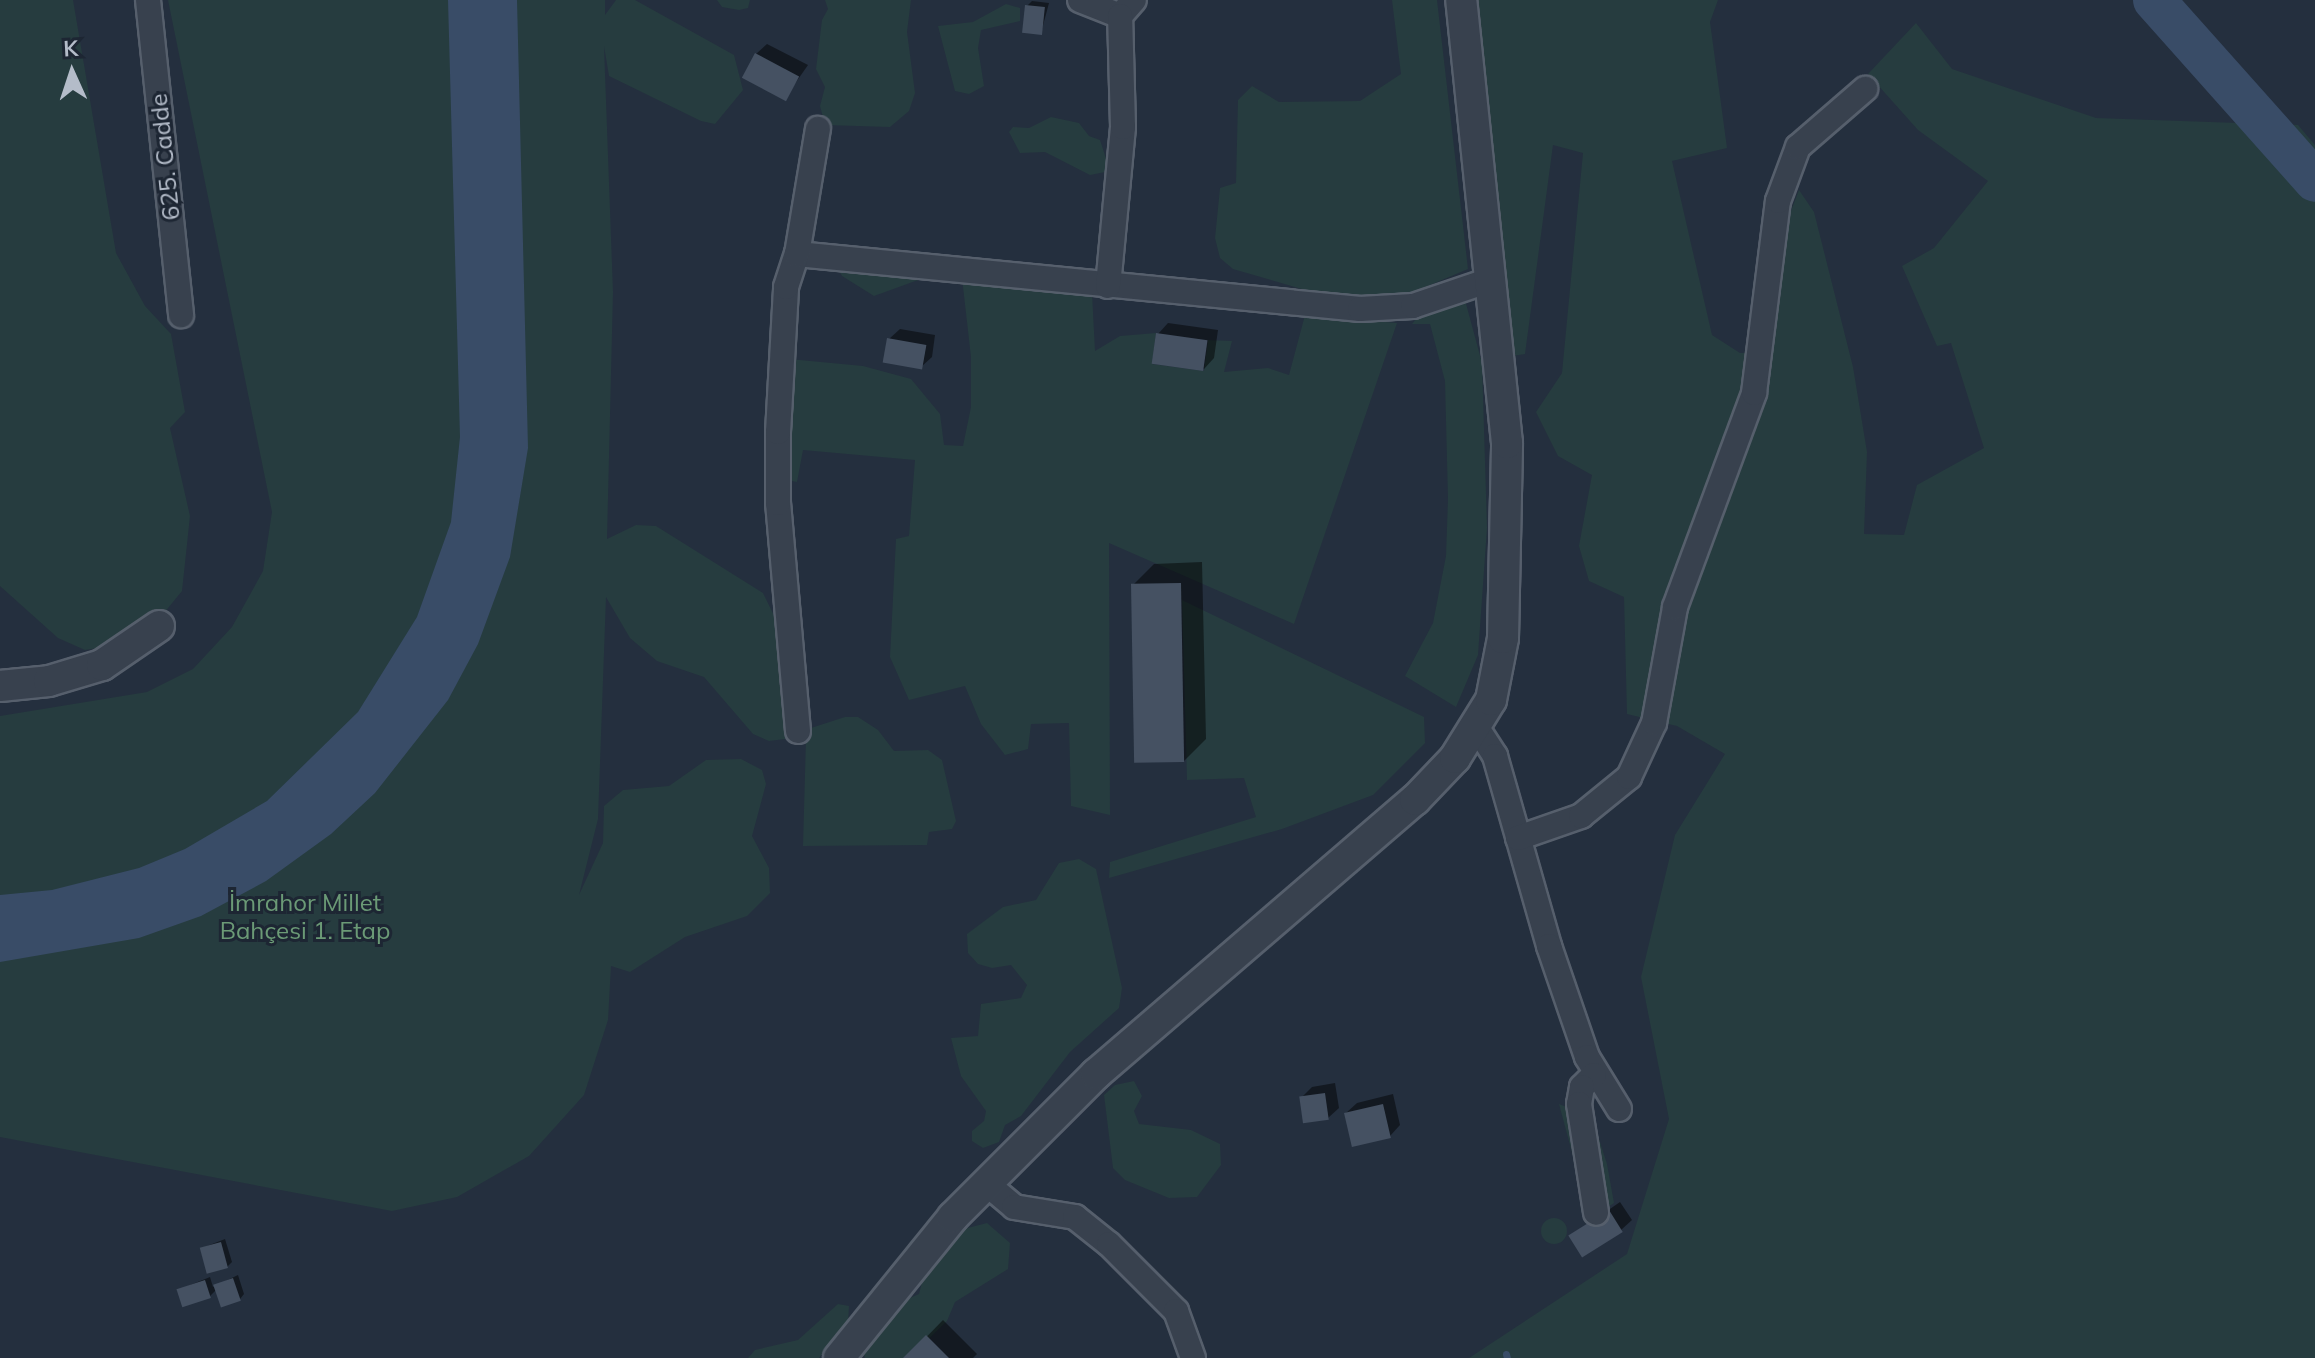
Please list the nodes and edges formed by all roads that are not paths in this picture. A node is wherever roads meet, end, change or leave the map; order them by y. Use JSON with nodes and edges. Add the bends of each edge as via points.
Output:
{"nodes":[{"id":1,"x":148,"y":0,"type":"edge"},
{"id":2,"x":1080,"y":0,"type":"edge"},
{"id":3,"x":1461,"y":0,"type":"edge"},
{"id":4,"x":1127,"y":8,"type":"edge"},
{"id":5,"x":1865,"y":89,"type":"dead end"},
{"id":6,"x":818,"y":129,"type":"dead end"},
{"id":7,"x":797,"y":254,"type":"junction"},
{"id":8,"x":1493,"y":279,"type":"junction"},
{"id":9,"x":1108,"y":286,"type":"junction"},
{"id":10,"x":181,"y":315,"type":"dead end"},
{"id":11,"x":159,"y":626,"type":"dead end"},
{"id":12,"x":0,"y":686,"type":"edge"},
{"id":13,"x":1475,"y":725,"type":"junction"},
{"id":14,"x":798,"y":731,"type":"dead end"},
{"id":15,"x":1518,"y":838,"type":"junction"},
{"id":16,"x":1594,"y":1075,"type":"junction"},
{"id":17,"x":1619,"y":1109,"type":"dead end"},
{"id":18,"x":987,"y":1184,"type":"junction"},
{"id":19,"x":1596,"y":1213,"type":"dead end"},
{"id":20,"x":839,"y":1358,"type":"edge"},
{"id":21,"x":1193,"y":1358,"type":"edge"}],
"edges":[{"from":1,"to":10,"type":"street","name":"625. Cadde"},
{"from":2,"to":4,"type":"street"},
{"from":3,"to":8,"type":"street"},
{"from":4,"to":9,"type":"street","via":[[1123,127]]},
{"from":5,"to":15,"type":"street","via":[[1798,147],[1778,201],[1754,393],[1675,607],[1654,723],[1629,777],[1581,816]]},
{"from":6,"to":7,"type":"street"},
{"from":7,"to":9,"type":"street"},
{"from":7,"to":14,"type":"street","via":[[783,313],[778,432]]},
{"from":8,"to":9,"type":"street","via":[[1388,309]]},
{"from":8,"to":13,"type":"street","via":[[1509,535],[1503,638],[1491,700]]},
{"from":11,"to":12,"type":"street","via":[[125,653],[75,675]]},
{"from":13,"to":15,"type":"street","via":[[1495,756]]},
{"from":13,"to":18,"type":"street","via":[[1455,758],[1415,800],[1096,1074]]},
{"from":15,"to":16,"type":"street"},
{"from":16,"to":17,"type":"street","via":[[1607,1083]]},
{"from":16,"to":19,"type":"street","via":[[1582,1087],[1579,1104]]},
{"from":18,"to":20,"type":"street","via":[[953,1217]]},
{"from":18,"to":21,"type":"street","via":[[1014,1207],[1075,1217],[1109,1244],[1176,1311]]}]}
